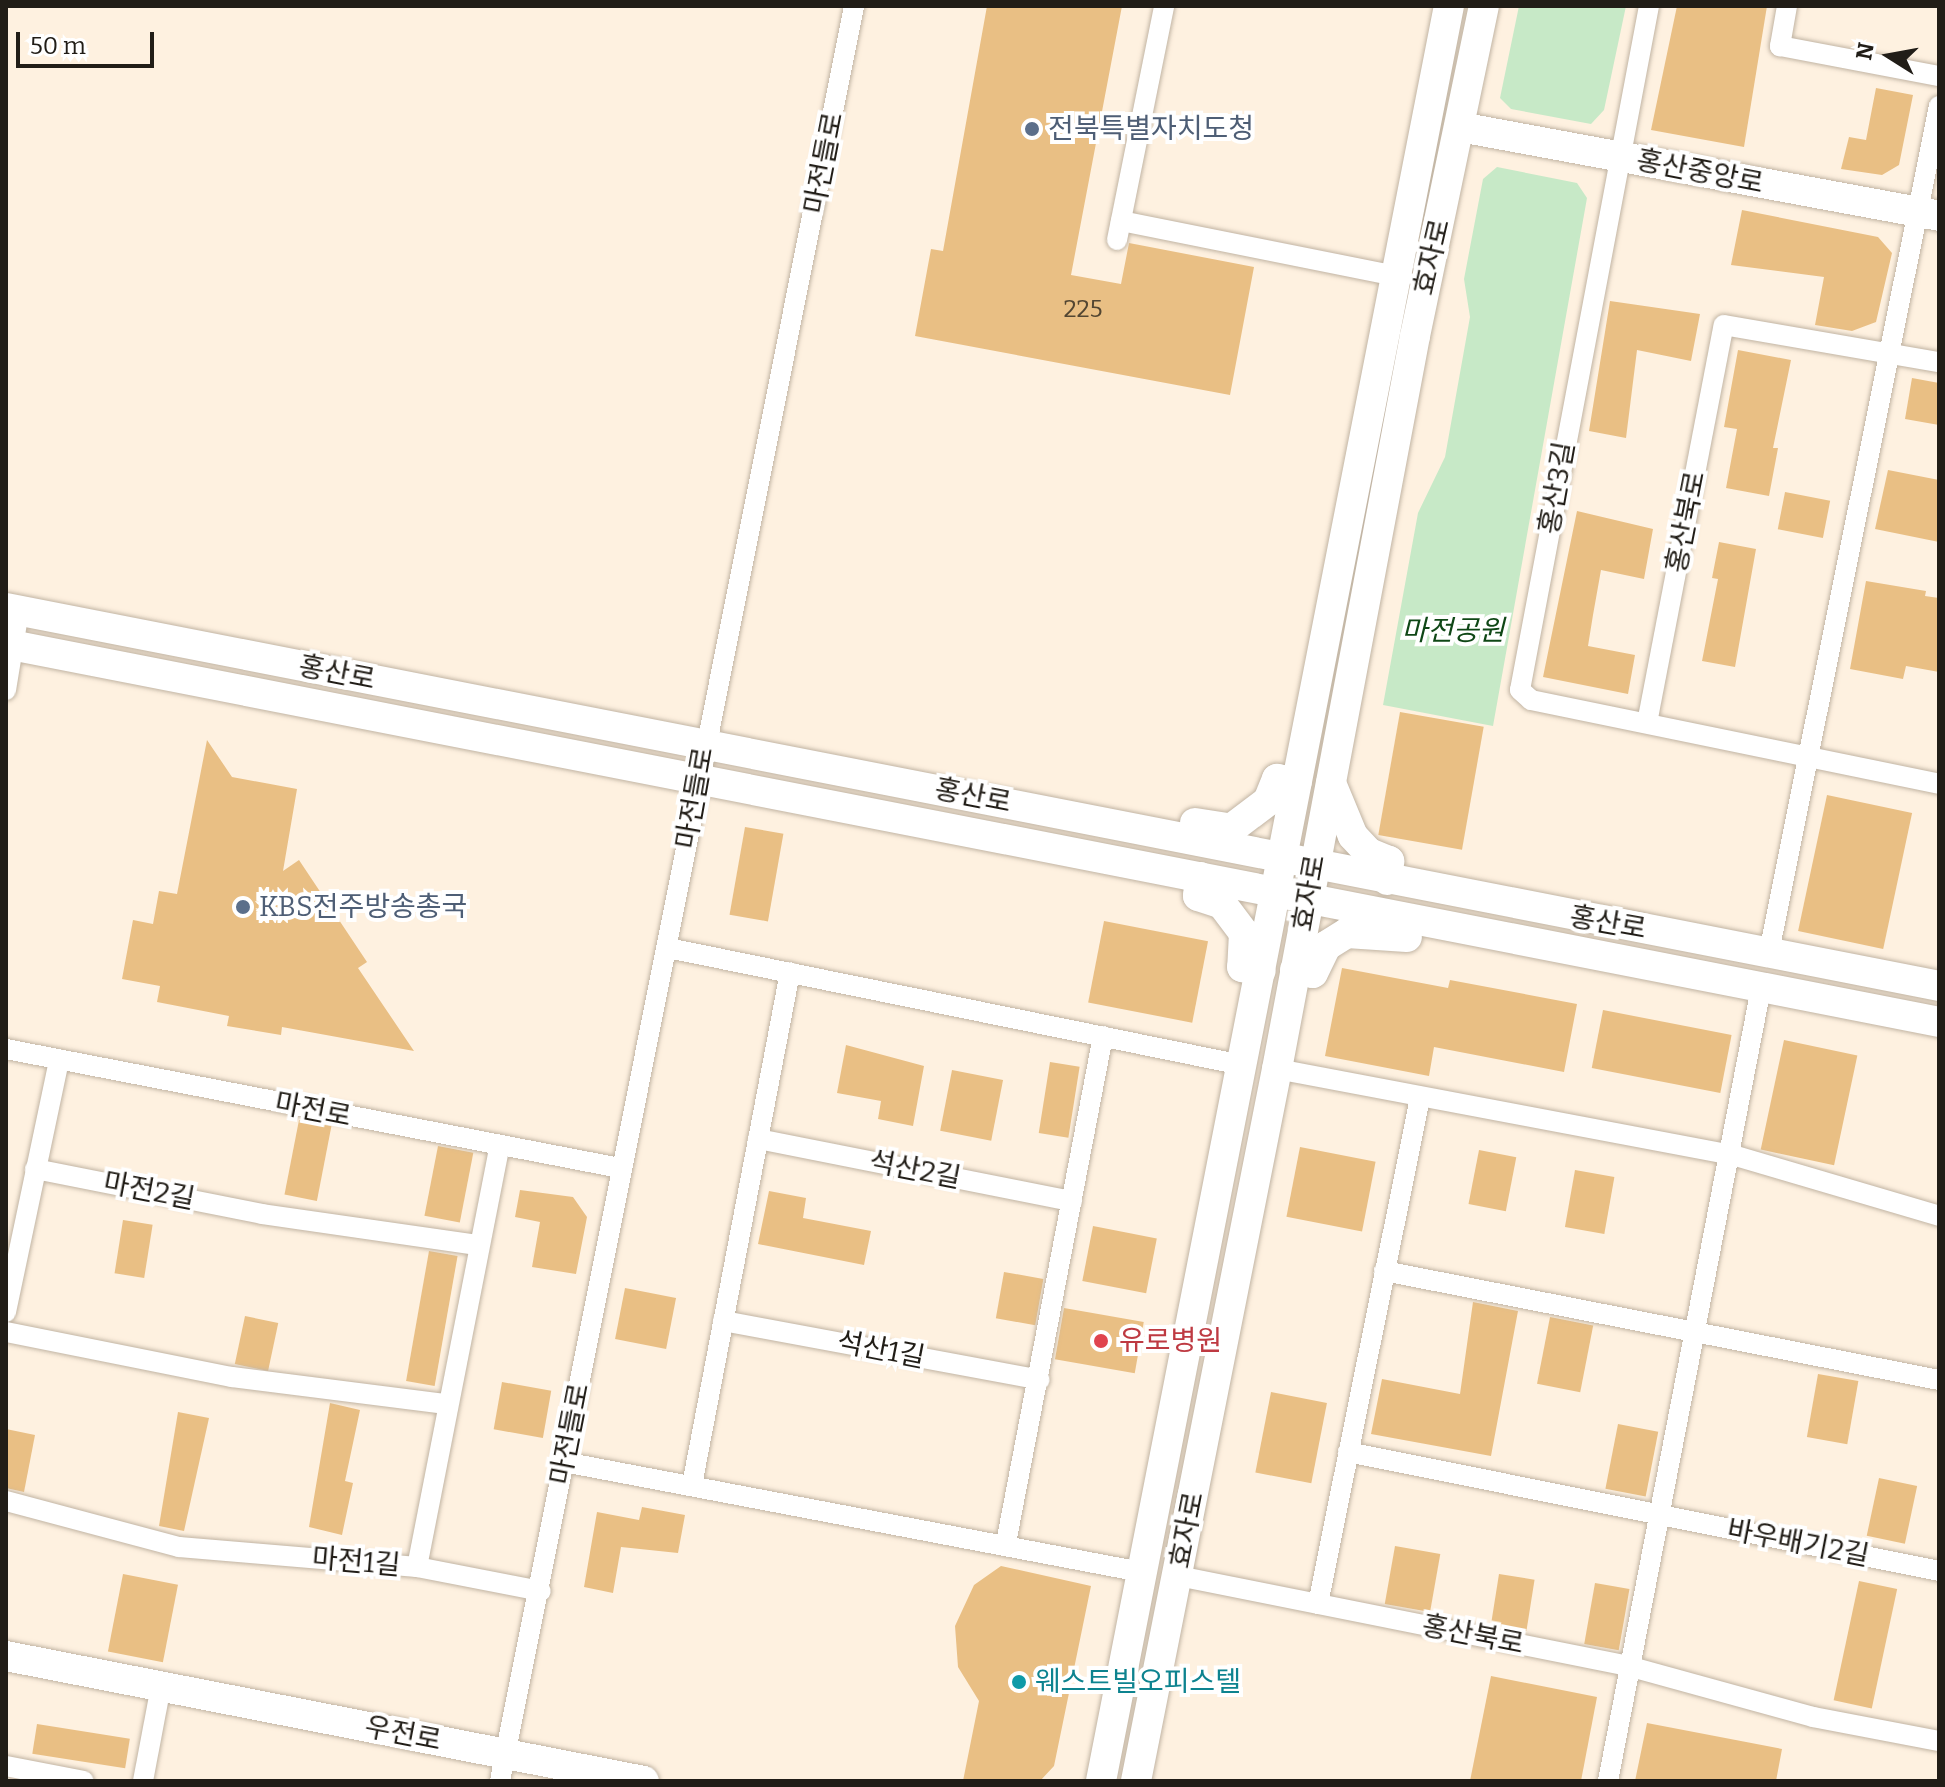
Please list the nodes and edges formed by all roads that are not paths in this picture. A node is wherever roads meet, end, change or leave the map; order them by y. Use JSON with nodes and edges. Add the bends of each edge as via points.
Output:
{"nodes":[{"id":1,"x":854,"y":6,"type":"edge"},
{"id":2,"x":1164,"y":6,"type":"edge"},
{"id":3,"x":1449,"y":6,"type":"edge"},
{"id":4,"x":1484,"y":6,"type":"edge"},
{"id":5,"x":1649,"y":6,"type":"edge"},
{"id":6,"x":1787,"y":6,"type":"edge"},
{"id":7,"x":1939,"y":76,"type":"edge"},
{"id":8,"x":1939,"y":106,"type":"edge"},
{"id":9,"x":1460,"y":127,"type":"junction"},
{"id":10,"x":1620,"y":156,"type":"junction"},
{"id":11,"x":1930,"y":214,"type":"edge"},
{"id":12,"x":1396,"y":276,"type":"junction"},
{"id":13,"x":1892,"y":354,"type":"junction"},
{"id":14,"x":1939,"y":362,"type":"edge"},
{"id":15,"x":13,"y":610,"type":"edge"},
{"id":16,"x":10,"y":645,"type":"edge"},
{"id":17,"x":6,"y":690,"type":"edge"},
{"id":18,"x":1647,"y":723,"type":"junction"},
{"id":19,"x":705,"y":745,"type":"junction"},
{"id":20,"x":1810,"y":756,"type":"junction"},
{"id":21,"x":698,"y":778,"type":"junction"},
{"id":22,"x":1330,"y":781,"type":"junction"},
{"id":23,"x":1297,"y":782,"type":"junction"},
{"id":24,"x":1939,"y":784,"type":"edge"},
{"id":25,"x":1170,"y":836,"type":"junction"},
{"id":26,"x":1283,"y":858,"type":"junction"},
{"id":27,"x":1314,"y":864,"type":"junction"},
{"id":28,"x":1200,"y":877,"type":"junction"},
{"id":29,"x":1387,"y":880,"type":"junction"},
{"id":30,"x":1276,"y":892,"type":"junction"},
{"id":31,"x":1308,"y":898,"type":"junction"},
{"id":32,"x":1421,"y":921,"type":"junction"},
{"id":33,"x":668,"y":948,"type":"junction"},
{"id":34,"x":1769,"y":952,"type":"junction"},
{"id":35,"x":1295,"y":970,"type":"junction"},
{"id":36,"x":1261,"y":971,"type":"junction"},
{"id":37,"x":790,"y":972,"type":"junction"},
{"id":38,"x":1939,"y":986,"type":"edge"},
{"id":39,"x":1761,"y":988,"type":"junction"},
{"id":40,"x":1939,"y":1022,"type":"edge"},
{"id":41,"x":1103,"y":1036,"type":"junction"},
{"id":42,"x":6,"y":1049,"type":"edge"},
{"id":43,"x":59,"y":1060,"type":"junction"},
{"id":44,"x":1242,"y":1065,"type":"junction"},
{"id":45,"x":1277,"y":1069,"type":"junction"},
{"id":46,"x":1420,"y":1098,"type":"junction"},
{"id":47,"x":758,"y":1139,"type":"junction"},
{"id":48,"x":499,"y":1148,"type":"junction"},
{"id":49,"x":1729,"y":1154,"type":"junction"},
{"id":50,"x":620,"y":1168,"type":"junction"},
{"id":51,"x":35,"y":1169,"type":"junction"},
{"id":52,"x":1072,"y":1201,"type":"junction"},
{"id":53,"x":1939,"y":1216,"type":"edge"},
{"id":54,"x":478,"y":1245,"type":"junction"},
{"id":55,"x":1384,"y":1271,"type":"junction"},
{"id":56,"x":6,"y":1312,"type":"edge"},
{"id":57,"x":723,"y":1321,"type":"junction"},
{"id":58,"x":6,"y":1332,"type":"edge"},
{"id":59,"x":1692,"y":1332,"type":"junction"},
{"id":60,"x":1040,"y":1380,"type":"junction"},
{"id":61,"x":1939,"y":1380,"type":"edge"},
{"id":62,"x":446,"y":1404,"type":"junction"},
{"id":63,"x":1348,"y":1452,"type":"junction"},
{"id":64,"x":564,"y":1462,"type":"junction"},
{"id":65,"x":692,"y":1485,"type":"junction"},
{"id":66,"x":6,"y":1501,"type":"edge"},
{"id":67,"x":1656,"y":1514,"type":"junction"},
{"id":68,"x":1006,"y":1543,"type":"junction"},
{"id":69,"x":417,"y":1567,"type":"junction"},
{"id":70,"x":1939,"y":1571,"type":"edge"},
{"id":71,"x":1141,"y":1572,"type":"junction"},
{"id":72,"x":1178,"y":1576,"type":"junction"},
{"id":73,"x":541,"y":1591,"type":"junction"},
{"id":74,"x":1318,"y":1604,"type":"junction"},
{"id":75,"x":6,"y":1656,"type":"edge"},
{"id":76,"x":1628,"y":1666,"type":"junction"},
{"id":77,"x":161,"y":1686,"type":"junction"},
{"id":78,"x":1939,"y":1741,"type":"edge"},
{"id":79,"x":9,"y":1766,"type":"edge"},
{"id":80,"x":503,"y":1768,"type":"edge"},
{"id":81,"x":1144,"y":1775,"type":"edge"},
{"id":82,"x":597,"y":1777,"type":"edge"},
{"id":83,"x":84,"y":1781,"type":"edge"},
{"id":84,"x":143,"y":1781,"type":"edge"},
{"id":85,"x":644,"y":1781,"type":"edge"},
{"id":86,"x":1101,"y":1781,"type":"edge"},
{"id":87,"x":1608,"y":1781,"type":"edge"}],
"edges":[{"from":1,"to":19,"type":"street","name":"마전들로"},
{"from":2,"to":12,"type":"street","via":[[1119,231]]},
{"from":3,"to":12,"type":"street","name":"효자로"},
{"from":4,"to":9,"type":"street","name":"효자로"},
{"from":5,"to":10,"type":"street"},
{"from":6,"to":7,"type":"street","via":[[1780,46]]},
{"from":8,"to":11,"type":"street"},
{"from":9,"to":10,"type":"street","name":"홍산중앙로"},
{"from":9,"to":22,"type":"street","name":"효자로"},
{"from":10,"to":11,"type":"street","name":"홍산중앙로"},
{"from":10,"to":18,"type":"street","name":"홍산3길","via":[[1520,690],[1531,700]]},
{"from":11,"to":13,"type":"street"},
{"from":12,"to":23,"type":"street","name":"효자로"},
{"from":13,"to":14,"type":"street","name":"홍산북로"},
{"from":13,"to":18,"type":"street","name":"홍산북로","via":[[1724,325]]},
{"from":13,"to":20,"type":"street"},
{"from":15,"to":16,"type":"street"},
{"from":15,"to":19,"type":"street","name":"홍산로"},
{"from":16,"to":17,"type":"street"},
{"from":16,"to":21,"type":"street","name":"홍산로"},
{"from":18,"to":20,"type":"street"},
{"from":19,"to":21,"type":"street","name":"마전들로"},
{"from":19,"to":25,"type":"street","name":"홍산로"},
{"from":20,"to":24,"type":"street"},
{"from":20,"to":34,"type":"street"},
{"from":21,"to":28,"type":"street","name":"홍산로"},
{"from":21,"to":33,"type":"street","name":"마전들로"},
{"from":22,"to":27,"type":"street","name":"효자로"},
{"from":22,"to":29,"type":"street","via":[[1353,836],[1369,853],[1389,861]]},
{"from":23,"to":25,"type":"street","via":[[1277,779],[1268,801],[1231,829],[1173,819]]},
{"from":23,"to":26,"type":"street","name":"효자로"},
{"from":25,"to":26,"type":"street","name":"홍산로"},
{"from":26,"to":27,"type":"street","name":"홍산로"},
{"from":26,"to":30,"type":"street","name":"효자로"},
{"from":27,"to":29,"type":"street","name":"홍산로"},
{"from":27,"to":31,"type":"street","name":"효자로"},
{"from":28,"to":30,"type":"street","name":"홍산로"},
{"from":28,"to":36,"type":"street","via":[[1198,896],[1222,904],[1244,933],[1242,967]]},
{"from":29,"to":34,"type":"street","name":"홍산로"},
{"from":30,"to":31,"type":"street","name":"홍산로"},
{"from":30,"to":36,"type":"street","name":"효자로"},
{"from":31,"to":32,"type":"street","name":"홍산로"},
{"from":31,"to":35,"type":"street","name":"효자로"},
{"from":32,"to":35,"type":"street","via":[[1419,939],[1347,933],[1326,946],[1313,973]]},
{"from":32,"to":39,"type":"street","name":"홍산로"},
{"from":33,"to":37,"type":"street"},
{"from":33,"to":50,"type":"street","name":"마전들로"},
{"from":34,"to":38,"type":"street","name":"홍산로"},
{"from":35,"to":45,"type":"street","name":"효자로"},
{"from":36,"to":44,"type":"street","name":"효자로"},
{"from":37,"to":41,"type":"street"},
{"from":37,"to":47,"type":"street"},
{"from":39,"to":40,"type":"street","name":"홍산로"},
{"from":39,"to":49,"type":"street"},
{"from":41,"to":44,"type":"street"},
{"from":41,"to":52,"type":"street"},
{"from":42,"to":43,"type":"street","name":"마전로"},
{"from":43,"to":48,"type":"street","name":"마전로"},
{"from":43,"to":51,"type":"street"},
{"from":44,"to":71,"type":"street","name":"효자로"},
{"from":45,"to":46,"type":"street"},
{"from":45,"to":72,"type":"street","name":"효자로"},
{"from":46,"to":49,"type":"street"},
{"from":46,"to":55,"type":"street"},
{"from":47,"to":52,"type":"street","name":"석산2길"},
{"from":47,"to":57,"type":"street"},
{"from":48,"to":50,"type":"street","name":"마전로"},
{"from":48,"to":54,"type":"street","name":"마전1길"},
{"from":49,"to":53,"type":"street"},
{"from":49,"to":59,"type":"street"},
{"from":50,"to":64,"type":"street","name":"마전들로"},
{"from":51,"to":54,"type":"street","name":"마전2길","via":[[262,1214]]},
{"from":51,"to":56,"type":"street"},
{"from":52,"to":60,"type":"street"},
{"from":54,"to":62,"type":"street","name":"마전1길"},
{"from":55,"to":59,"type":"street"},
{"from":55,"to":63,"type":"street"},
{"from":57,"to":60,"type":"street","name":"석산1길"},
{"from":57,"to":65,"type":"street"},
{"from":58,"to":62,"type":"street","via":[[232,1377]]},
{"from":59,"to":61,"type":"street"},
{"from":59,"to":67,"type":"street"},
{"from":60,"to":68,"type":"street"},
{"from":62,"to":69,"type":"street","name":"마전1길"},
{"from":63,"to":67,"type":"street"},
{"from":63,"to":74,"type":"street"},
{"from":64,"to":65,"type":"street"},
{"from":64,"to":73,"type":"street","name":"마전들로"},
{"from":65,"to":68,"type":"street"},
{"from":66,"to":69,"type":"street","name":"마전1길","via":[[179,1547]]},
{"from":67,"to":70,"type":"street","name":"바우배기2길"},
{"from":67,"to":76,"type":"street"},
{"from":68,"to":71,"type":"street"},
{"from":69,"to":73,"type":"street"},
{"from":71,"to":86,"type":"street","name":"효자로"},
{"from":72,"to":74,"type":"street","name":"홍산북로"},
{"from":72,"to":81,"type":"street","name":"효자로"},
{"from":73,"to":80,"type":"street","name":"마전들로"},
{"from":74,"to":76,"type":"street","name":"홍산북로"},
{"from":75,"to":77,"type":"street","name":"우전로"},
{"from":76,"to":78,"type":"street","via":[[1813,1717]]},
{"from":76,"to":87,"type":"street"},
{"from":77,"to":80,"type":"street","name":"우전로"},
{"from":77,"to":84,"type":"street"},
{"from":79,"to":83,"type":"street"},
{"from":80,"to":82,"type":"street","name":"우전로"},
{"from":82,"to":85,"type":"street","name":"우전로"}]}
